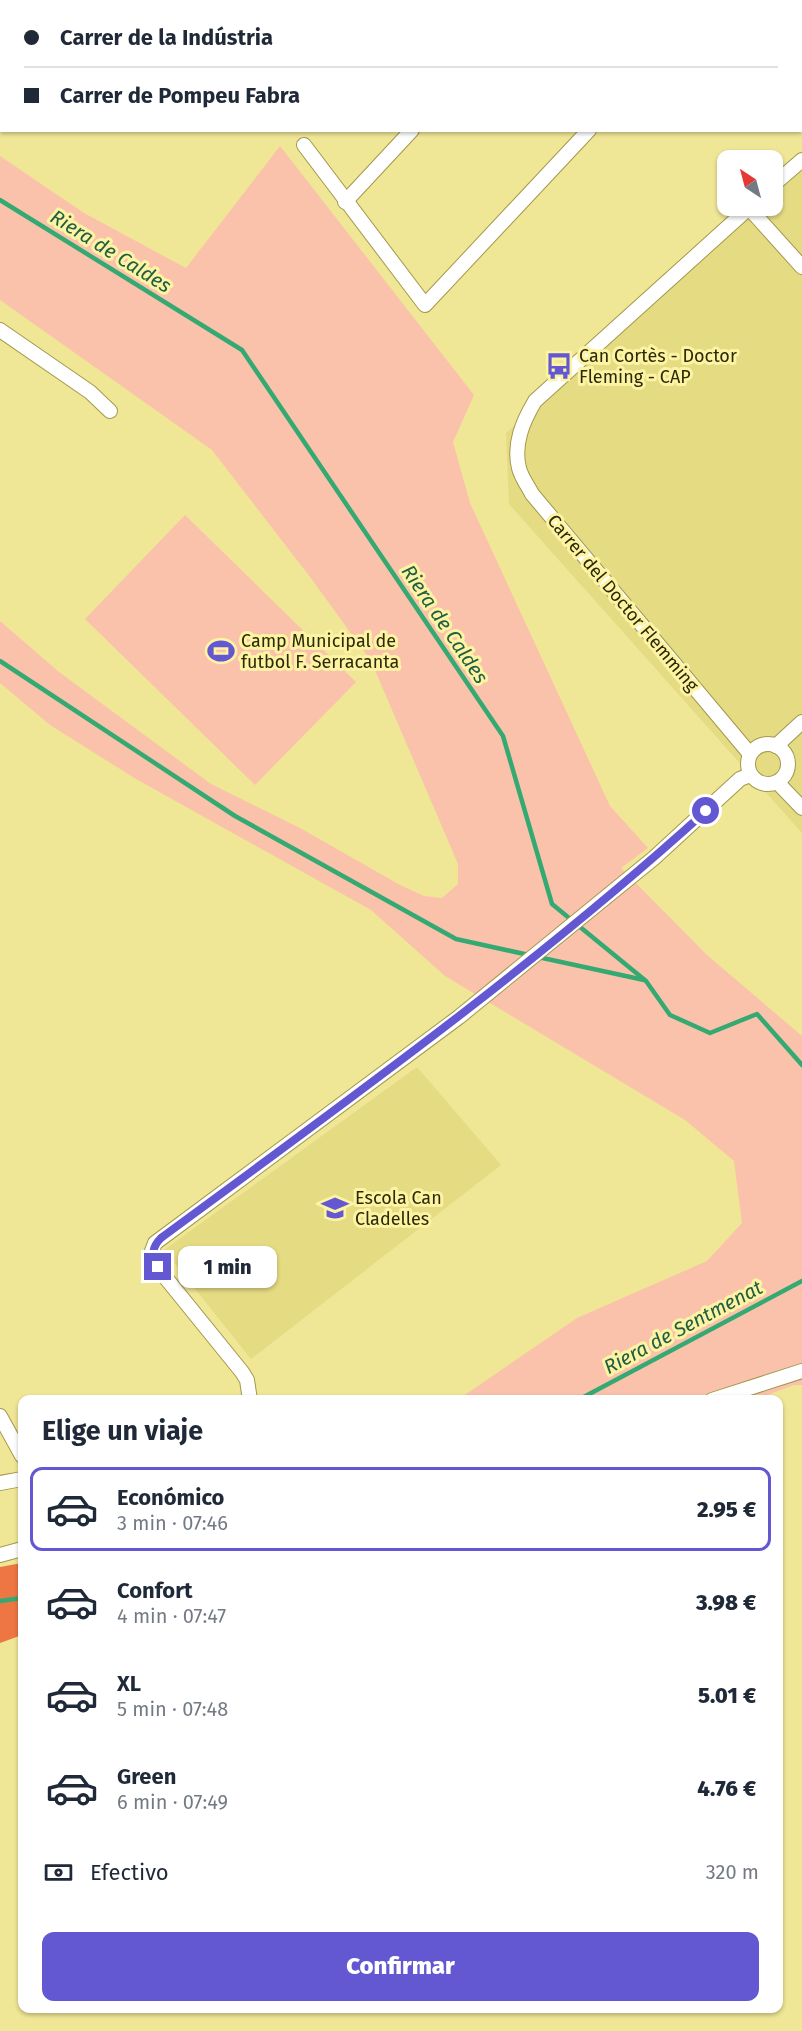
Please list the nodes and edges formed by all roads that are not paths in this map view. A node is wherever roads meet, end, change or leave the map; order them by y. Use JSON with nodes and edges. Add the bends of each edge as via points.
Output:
{"nodes":[{"id":1,"x":410,"y":132,"type":"edge"},
{"id":2,"x":587,"y":132,"type":"edge"},
{"id":3,"x":304,"y":145,"type":"dead end"},
{"id":4,"x":802,"y":160,"type":"edge"},
{"id":5,"x":783,"y":176,"type":"edge"},
{"id":6,"x":345,"y":202,"type":"junction"},
{"id":7,"x":740,"y":216,"type":"edge"},
{"id":8,"x":758,"y":216,"type":"edge"},
{"id":9,"x":802,"y":267,"type":"edge"},
{"id":10,"x":0,"y":330,"type":"edge"},
{"id":11,"x":110,"y":411,"type":"dead end"},
{"id":12,"x":802,"y":722,"type":"edge"},
{"id":13,"x":776,"y":746,"type":"junction"},
{"id":14,"x":750,"y":754,"type":"junction"},
{"id":15,"x":750,"y":776,"type":"junction"},
{"id":16,"x":777,"y":782,"type":"junction"},
{"id":17,"x":802,"y":808,"type":"edge"},
{"id":18,"x":802,"y":1371,"type":"edge"},
{"id":19,"x":249,"y":1395,"type":"edge"},
{"id":20,"x":728,"y":1395,"type":"edge"},
{"id":21,"x":0,"y":1416,"type":"edge"},
{"id":22,"x":18,"y":1449,"type":"edge"},
{"id":23,"x":18,"y":1480,"type":"edge"},
{"id":24,"x":0,"y":1483,"type":"edge"},
{"id":25,"x":18,"y":1550,"type":"edge"},
{"id":26,"x":0,"y":1555,"type":"edge"}],
"edges":[{"from":1,"to":6,"type":"street"},
{"from":2,"to":6,"type":"street","via":[[425,305]]},
{"from":3,"to":6,"type":"street"},
{"from":4,"to":5,"type":"street"},
{"from":7,"to":14,"type":"street","name":"Carrer del Doctor Flemming","via":[[535,401],[517,441],[519,469],[532,494]]},
{"from":8,"to":9,"type":"street"},
{"from":10,"to":11,"type":"street","via":[[90,392]]},
{"from":12,"to":13,"type":"street"},
{"from":13,"to":14,"type":"street","via":[[763,744]]},
{"from":13,"to":16,"type":"street","via":[[788,760],[786,772]]},
{"from":14,"to":15,"type":"street"},
{"from":15,"to":16,"type":"street","via":[[761,784]]},
{"from":15,"to":19,"type":"street","via":[[740,779],[654,858],[459,1017],[155,1243],[152,1251],[158,1267],[242,1372]]},
{"from":16,"to":17,"type":"street"},
{"from":18,"to":20,"type":"street"},
{"from":21,"to":22,"type":"street"},
{"from":23,"to":24,"type":"street"},
{"from":25,"to":26,"type":"street"}]}
